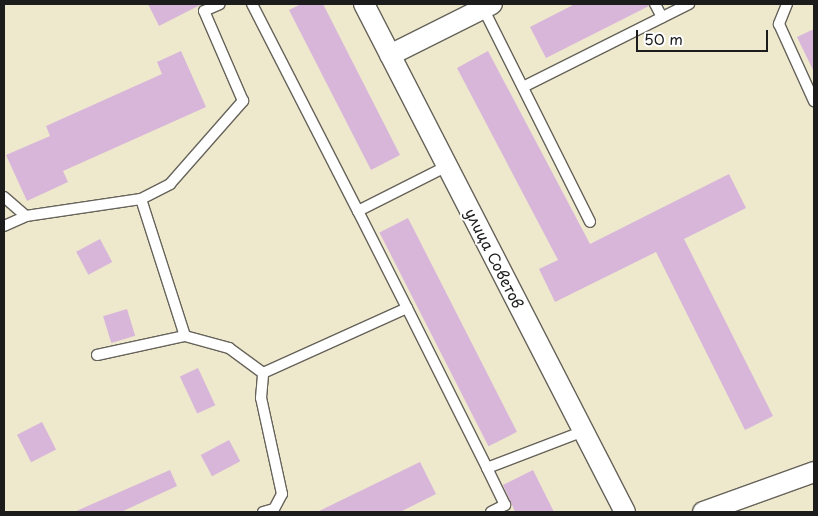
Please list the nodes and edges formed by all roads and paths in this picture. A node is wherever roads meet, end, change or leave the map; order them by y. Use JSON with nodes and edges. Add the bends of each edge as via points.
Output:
{"nodes":[{"id":1,"x":220,"y":4,"type":"edge"},
{"id":2,"x":252,"y":4,"type":"edge"},
{"id":3,"x":364,"y":4,"type":"edge"},
{"id":4,"x":655,"y":4,"type":"edge"},
{"id":5,"x":689,"y":4,"type":"edge"},
{"id":6,"x":787,"y":4,"type":"edge"},
{"id":7,"x":488,"y":6,"type":"edge"},
{"id":8,"x":662,"y":17,"type":"junction"},
{"id":9,"x":390,"y":55,"type":"junction"},
{"id":10,"x":523,"y":87,"type":"junction"},
{"id":11,"x":814,"y":101,"type":"edge"},
{"id":12,"x":447,"y":166,"type":"junction"},
{"id":13,"x":4,"y":197,"type":"edge"},
{"id":14,"x":141,"y":199,"type":"junction"},
{"id":15,"x":358,"y":211,"type":"junction"},
{"id":16,"x":26,"y":216,"type":"junction"},
{"id":17,"x":590,"y":222,"type":"dead end"},
{"id":18,"x":4,"y":226,"type":"edge"},
{"id":19,"x":407,"y":308,"type":"junction"},
{"id":20,"x":186,"y":336,"type":"junction"},
{"id":21,"x":96,"y":356,"type":"dead end"},
{"id":22,"x":263,"y":373,"type":"junction"},
{"id":23,"x":584,"y":431,"type":"junction"},
{"id":24,"x":487,"y":468,"type":"junction"},
{"id":25,"x":814,"y":472,"type":"edge"},
{"id":26,"x":507,"y":509,"type":"edge"},
{"id":27,"x":263,"y":512,"type":"edge"},
{"id":28,"x":491,"y":512,"type":"edge"},
{"id":29,"x":625,"y":512,"type":"edge"},
{"id":30,"x":703,"y":512,"type":"edge"}],
"edges":[{"from":1,"to":14,"type":"lane","via":[[204,11],[243,101],[170,184]]},
{"from":2,"to":15,"type":"lane"},
{"from":3,"to":9,"type":"street","name":"улица Советов"},
{"from":4,"to":8,"type":"lane"},
{"from":5,"to":8,"type":"lane"},
{"from":6,"to":11,"type":"lane","via":[[779,24]]},
{"from":7,"to":9,"type":"street"},
{"from":7,"to":10,"type":"lane"},
{"from":8,"to":10,"type":"lane"},
{"from":9,"to":12,"type":"street","name":"улица Советов"},
{"from":10,"to":17,"type":"lane"},
{"from":12,"to":15,"type":"lane"},
{"from":12,"to":23,"type":"street","name":"улица Советов"},
{"from":13,"to":16,"type":"lane"},
{"from":14,"to":16,"type":"lane"},
{"from":14,"to":20,"type":"lane"},
{"from":15,"to":19,"type":"lane"},
{"from":16,"to":18,"type":"lane"},
{"from":19,"to":22,"type":"lane"},
{"from":19,"to":24,"type":"lane"},
{"from":20,"to":21,"type":"lane"},
{"from":20,"to":22,"type":"lane","via":[[229,348]]},
{"from":22,"to":27,"type":"lane","via":[[261,398],[282,494],[274,509]]},
{"from":23,"to":24,"type":"lane"},
{"from":23,"to":29,"type":"street","name":"улица Советов"},
{"from":24,"to":26,"type":"lane"},
{"from":25,"to":30,"type":"street"},
{"from":26,"to":28,"type":"lane"}]}
